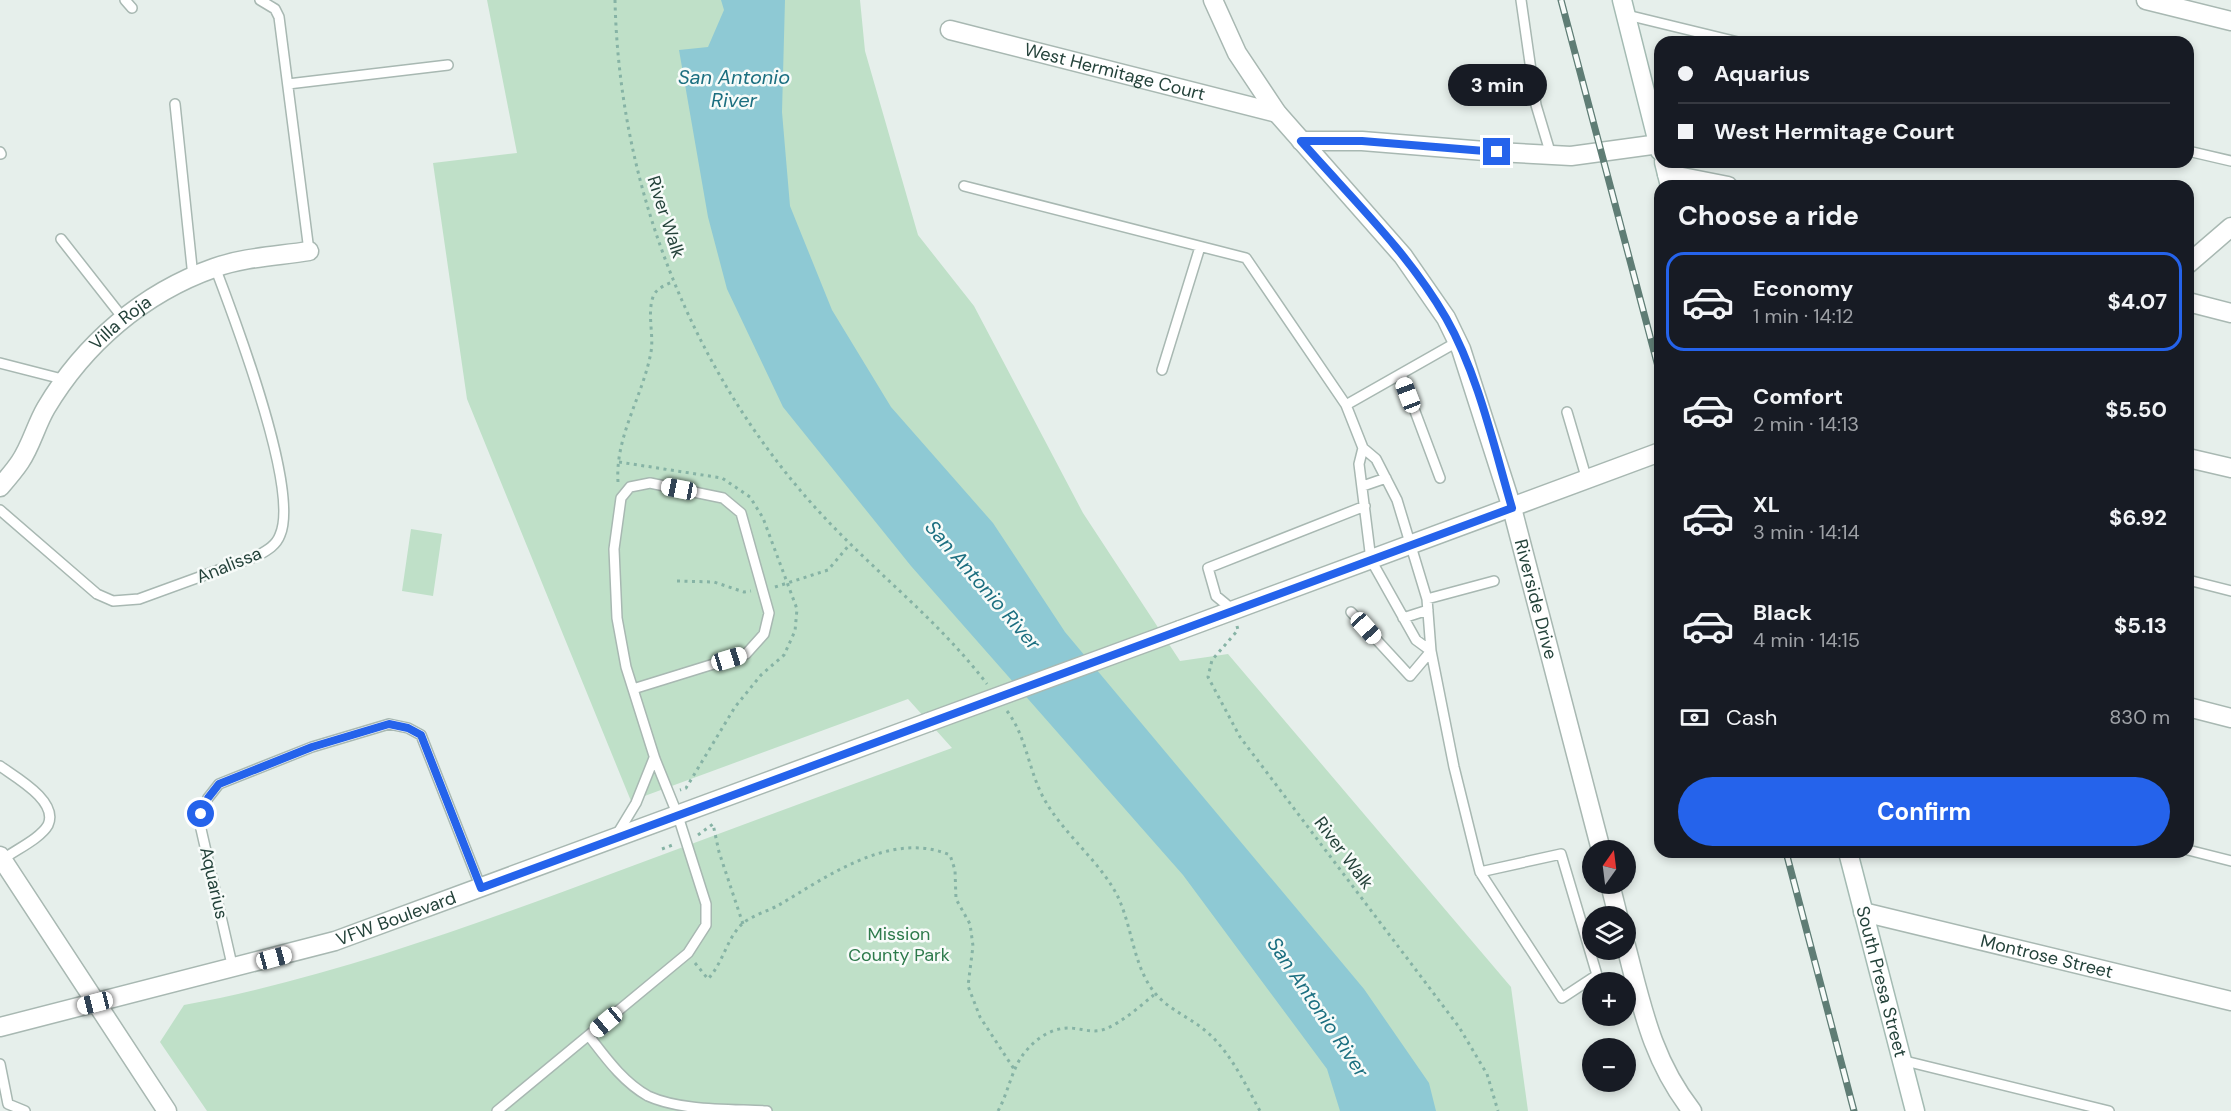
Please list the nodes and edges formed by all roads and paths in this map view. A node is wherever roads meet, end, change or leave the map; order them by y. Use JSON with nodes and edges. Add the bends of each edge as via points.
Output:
{"nodes":[{"id":1,"x":125,"y":0,"type":"edge"},
{"id":2,"x":260,"y":0,"type":"edge"},
{"id":3,"x":615,"y":0,"type":"edge"},
{"id":4,"x":1213,"y":0,"type":"edge"},
{"id":5,"x":1521,"y":0,"type":"edge"},
{"id":6,"x":2146,"y":0,"type":"edge"},
{"id":7,"x":132,"y":8,"type":"dead end"},
{"id":8,"x":1624,"y":8,"type":"edge"},
{"id":9,"x":2231,"y":21,"type":"edge"},
{"id":10,"x":950,"y":30,"type":"dead end"},
{"id":11,"x":1718,"y":36,"type":"edge"},
{"id":12,"x":448,"y":65,"type":"dead end"},
{"id":13,"x":288,"y":84,"type":"junction"},
{"id":14,"x":175,"y":104,"type":"dead end"},
{"id":15,"x":1277,"y":113,"type":"junction"},
{"id":16,"x":1654,"y":124,"type":"edge"},
{"id":17,"x":1301,"y":141,"type":"junction"},
{"id":18,"x":1654,"y":148,"type":"edge"},
{"id":19,"x":2194,"y":152,"type":"edge"},
{"id":20,"x":1551,"y":155,"type":"junction"},
{"id":21,"x":2231,"y":161,"type":"edge"},
{"id":22,"x":1667,"y":174,"type":"edge"},
{"id":23,"x":1698,"y":180,"type":"edge"},
{"id":24,"x":964,"y":186,"type":"dead end"},
{"id":25,"x":2231,"y":227,"type":"edge"},
{"id":26,"x":61,"y":239,"type":"dead end"},
{"id":27,"x":1200,"y":247,"type":"junction"},
{"id":28,"x":309,"y":251,"type":"joint"},
{"id":29,"x":2194,"y":259,"type":"edge"},
{"id":30,"x":215,"y":267,"type":"junction"},
{"id":31,"x":193,"y":277,"type":"junction"},
{"id":32,"x":2194,"y":304,"type":"edge"},
{"id":33,"x":2231,"y":313,"type":"edge"},
{"id":34,"x":123,"y":318,"type":"junction"},
{"id":35,"x":1457,"y":342,"type":"junction"},
{"id":36,"x":0,"y":363,"type":"edge"},
{"id":37,"x":1162,"y":370,"type":"dead end"},
{"id":38,"x":1401,"y":374,"type":"junction"},
{"id":39,"x":66,"y":380,"type":"junction"},
{"id":40,"x":1346,"y":405,"type":"junction"},
{"id":41,"x":1567,"y":412,"type":"dead end"},
{"id":42,"x":1363,"y":448,"type":"junction"},
{"id":43,"x":1654,"y":454,"type":"edge"},
{"id":44,"x":2194,"y":459,"type":"edge"},
{"id":45,"x":619,"y":462,"type":"junction"},
{"id":46,"x":2231,"y":468,"type":"edge"},
{"id":47,"x":1386,"y":478,"type":"junction"},
{"id":48,"x":1440,"y":478,"type":"dead end"},
{"id":49,"x":1587,"y":480,"type":"junction"},
{"id":50,"x":1363,"y":486,"type":"junction"},
{"id":51,"x":0,"y":487,"type":"edge"},
{"id":52,"x":621,"y":498,"type":"junction"},
{"id":53,"x":1365,"y":506,"type":"junction"},
{"id":54,"x":1512,"y":508,"type":"junction"},
{"id":55,"x":0,"y":510,"type":"edge"},
{"id":56,"x":1412,"y":545,"type":"junction"},
{"id":57,"x":1371,"y":560,"type":"junction"},
{"id":58,"x":1494,"y":581,"type":"dead end"},
{"id":59,"x":2194,"y":582,"type":"edge"},
{"id":60,"x":2231,"y":591,"type":"edge"},
{"id":61,"x":1427,"y":599,"type":"junction"},
{"id":62,"x":1233,"y":610,"type":"junction"},
{"id":63,"x":1428,"y":610,"type":"junction"},
{"id":64,"x":1351,"y":612,"type":"dead end"},
{"id":65,"x":1404,"y":618,"type":"junction"},
{"id":66,"x":1431,"y":651,"type":"junction"},
{"id":67,"x":633,"y":688,"type":"junction"},
{"id":68,"x":2194,"y":709,"type":"edge"},
{"id":69,"x":2231,"y":718,"type":"edge"},
{"id":70,"x":654,"y":758,"type":"junction"},
{"id":71,"x":0,"y":766,"type":"edge"},
{"id":72,"x":686,"y":788,"type":"dead end"},
{"id":73,"x":678,"y":816,"type":"junction"},
{"id":74,"x":704,"y":834,"type":"dead end"},
{"id":75,"x":613,"y":840,"type":"junction"},
{"id":76,"x":1598,"y":840,"type":"edge"},
{"id":77,"x":2194,"y":852,"type":"edge"},
{"id":78,"x":1,"y":858,"type":"edge"},
{"id":79,"x":1850,"y":858,"type":"edge"},
{"id":80,"x":2231,"y":861,"type":"edge"},
{"id":81,"x":1480,"y":872,"type":"junction"},
{"id":82,"x":481,"y":888,"type":"junction"},
{"id":83,"x":1863,"y":912,"type":"junction"},
{"id":84,"x":742,"y":924,"type":"junction"},
{"id":85,"x":688,"y":953,"type":"junction"},
{"id":86,"x":1630,"y":960,"type":"edge"},
{"id":87,"x":233,"y":969,"type":"junction"},
{"id":88,"x":1155,"y":994,"type":"dead end"},
{"id":89,"x":2231,"y":1000,"type":"edge"},
{"id":90,"x":95,"y":1003,"type":"junction"},
{"id":91,"x":0,"y":1028,"type":"edge"},
{"id":92,"x":589,"y":1036,"type":"junction"},
{"id":93,"x":1901,"y":1060,"type":"junction"},
{"id":94,"x":0,"y":1064,"type":"edge"},
{"id":95,"x":1014,"y":1069,"type":"junction"},
{"id":96,"x":3,"y":1091,"type":"edge"},
{"id":97,"x":161,"y":1109,"type":"edge"},
{"id":98,"x":25,"y":1111,"type":"edge"},
{"id":99,"x":497,"y":1111,"type":"edge"},
{"id":100,"x":767,"y":1111,"type":"edge"},
{"id":101,"x":998,"y":1111,"type":"edge"},
{"id":102,"x":1498,"y":1111,"type":"edge"},
{"id":103,"x":1692,"y":1111,"type":"edge"},
{"id":104,"x":1915,"y":1111,"type":"edge"},
{"id":105,"x":2109,"y":1111,"type":"edge"}],
"edges":[{"from":1,"to":7,"type":"lane"},
{"from":2,"to":13,"type":"lane","via":[[275,9],[279,17]]},
{"from":3,"to":45,"type":"path","name":"River Walk","via":[[619,70],[630,140],[646,203],[674,281],[659,288],[652,299],[651,352]]},
{"from":4,"to":15,"type":"street","name":"Riverside Drive","via":[[1237,53]]},
{"from":5,"to":20,"type":"lane","via":[[1536,105]]},
{"from":6,"to":9,"type":"street"},
{"from":8,"to":11,"type":"lane"},
{"from":8,"to":16,"type":"street"},
{"from":10,"to":15,"type":"street","name":"West Hermitage Court"},
{"from":12,"to":13,"type":"lane"},
{"from":13,"to":28,"type":"lane"},
{"from":14,"to":31,"type":"lane"},
{"from":15,"to":17,"type":"street","name":"Riverside Drive"},
{"from":17,"to":20,"type":"street","via":[[1362,141]]},
{"from":17,"to":35,"type":"street","name":"Riverside Drive","via":[[1404,256],[1446,318]]},
{"from":18,"to":20,"type":"street"},
{"from":19,"to":21,"type":"lane"},
{"from":22,"to":23,"type":"street"},
{"from":24,"to":27,"type":"lane"},
{"from":25,"to":29,"type":"street"},
{"from":26,"to":34,"type":"lane"},
{"from":27,"to":37,"type":"lane"},
{"from":27,"to":40,"type":"lane","via":[[1245,258]]},
{"from":28,"to":30,"type":"street","name":"Villa Roja"},
{"from":30,"to":31,"type":"street","name":"Villa Roja"},
{"from":30,"to":55,"type":"lane","name":"Analissa","via":[[243,342],[282,481],[284,520],[272,547],[139,599],[113,602],[97,594]]},
{"from":31,"to":34,"type":"street","name":"Villa Roja"},
{"from":32,"to":33,"type":"street"},
{"from":34,"to":39,"type":"street","name":"Villa Roja","via":[[93,345]]},
{"from":35,"to":38,"type":"lane"},
{"from":35,"to":54,"type":"street","name":"Riverside Drive"},
{"from":36,"to":39,"type":"lane"},
{"from":38,"to":40,"type":"lane"},
{"from":38,"to":48,"type":"lane"},
{"from":39,"to":51,"type":"street","name":"Villa Roja","via":[[46,409],[21,461]]},
{"from":40,"to":42,"type":"lane"},
{"from":41,"to":49,"type":"lane"},
{"from":42,"to":47,"type":"lane","via":[[1376,459]]},
{"from":42,"to":50,"type":"lane","via":[[1359,464]]},
{"from":43,"to":49,"type":"street","name":"VFW Boulevard"},
{"from":44,"to":46,"type":"street"},
{"from":45,"to":52,"type":"path","name":"River Walk"},
{"from":45,"to":72,"type":"path","via":[[722,478],[750,497],[763,518],[797,609],[795,631],[784,655],[735,706]]},
{"from":47,"to":50,"type":"lane"},
{"from":47,"to":56,"type":"lane"},
{"from":49,"to":54,"type":"street","name":"VFW Boulevard"},
{"from":50,"to":53,"type":"lane"},
{"from":52,"to":67,"type":"lane","via":[[614,549],[617,618]]},
{"from":52,"to":67,"type":"lane","via":[[630,487],[650,483],[723,498],[741,513],[769,613],[764,634],[746,654]]},
{"from":53,"to":57,"type":"lane"},
{"from":53,"to":62,"type":"lane","via":[[1208,568],[1216,596]]},
{"from":54,"to":56,"type":"street","name":"VFW Boulevard"},
{"from":54,"to":76,"type":"street","name":"Riverside Drive"},
{"from":56,"to":57,"type":"street","name":"VFW Boulevard"},
{"from":56,"to":61,"type":"lane"},
{"from":57,"to":62,"type":"street","name":"VFW Boulevard"},
{"from":57,"to":65,"type":"lane"},
{"from":58,"to":61,"type":"lane"},
{"from":59,"to":60,"type":"lane"},
{"from":61,"to":63,"type":"lane"},
{"from":62,"to":73,"type":"street","name":"VFW Boulevard","bridge":true},
{"from":62,"to":102,"type":"path","name":"River Walk","via":[[1238,630],[1212,660],[1208,677],[1240,737],[1459,1027],[1487,1074]]},
{"from":63,"to":65,"type":"lane"},
{"from":63,"to":66,"type":"lane"},
{"from":64,"to":66,"type":"lane","via":[[1410,676]]},
{"from":65,"to":66,"type":"lane","via":[[1416,640]]},
{"from":66,"to":81,"type":"lane"},
{"from":67,"to":70,"type":"lane"},
{"from":68,"to":69,"type":"street"},
{"from":70,"to":73,"type":"lane"},
{"from":70,"to":75,"type":"lane","via":[[636,803]]},
{"from":71,"to":78,"type":"lane","via":[[36,792],[50,815],[39,834]]},
{"from":73,"to":75,"type":"street","name":"VFW Boulevard"},
{"from":73,"to":85,"type":"lane","via":[[707,915],[702,935]]},
{"from":74,"to":84,"type":"path","via":[[713,824]]},
{"from":75,"to":82,"type":"street","name":"VFW Boulevard"},
{"from":77,"to":80,"type":"lane"},
{"from":78,"to":90,"type":"street"},
{"from":79,"to":83,"type":"street","name":"South Presa Street"},
{"from":81,"to":81,"type":"lane","via":[[1561,854],[1597,975],[1562,998]]},
{"from":82,"to":87,"type":"street","name":"VFW Boulevard","via":[[334,941]]},
{"from":82,"to":87,"type":"lane","name":"Aquarius","via":[[421,735],[389,724],[312,747],[219,784],[201,814],[201,829]]},
{"from":83,"to":89,"type":"street","name":"Montrose Street"},
{"from":83,"to":93,"type":"street","name":"South Presa Street"},
{"from":84,"to":85,"type":"path","via":[[708,979]]},
{"from":84,"to":95,"type":"path","via":[[863,857],[935,848],[950,855],[956,898],[970,924],[968,986],[980,1017]]},
{"from":85,"to":92,"type":"lane"},
{"from":86,"to":103,"type":"street","via":[[1652,1041],[1673,1086]]},
{"from":87,"to":90,"type":"street","name":"VFW Boulevard"},
{"from":88,"to":95,"type":"path","via":[[1104,1030],[1051,1031],[1038,1039]]},
{"from":90,"to":91,"type":"street","name":"VFW Boulevard"},
{"from":90,"to":97,"type":"street"},
{"from":92,"to":99,"type":"lane"},
{"from":92,"to":100,"type":"lane","via":[[616,1071],[648,1096],[677,1107]]},
{"from":93,"to":104,"type":"street","name":"South Presa Street"},
{"from":93,"to":105,"type":"lane"},
{"from":94,"to":96,"type":"lane"},
{"from":95,"to":101,"type":"path"},
{"from":96,"to":98,"type":"lane","via":[[8,1104]]}]}
